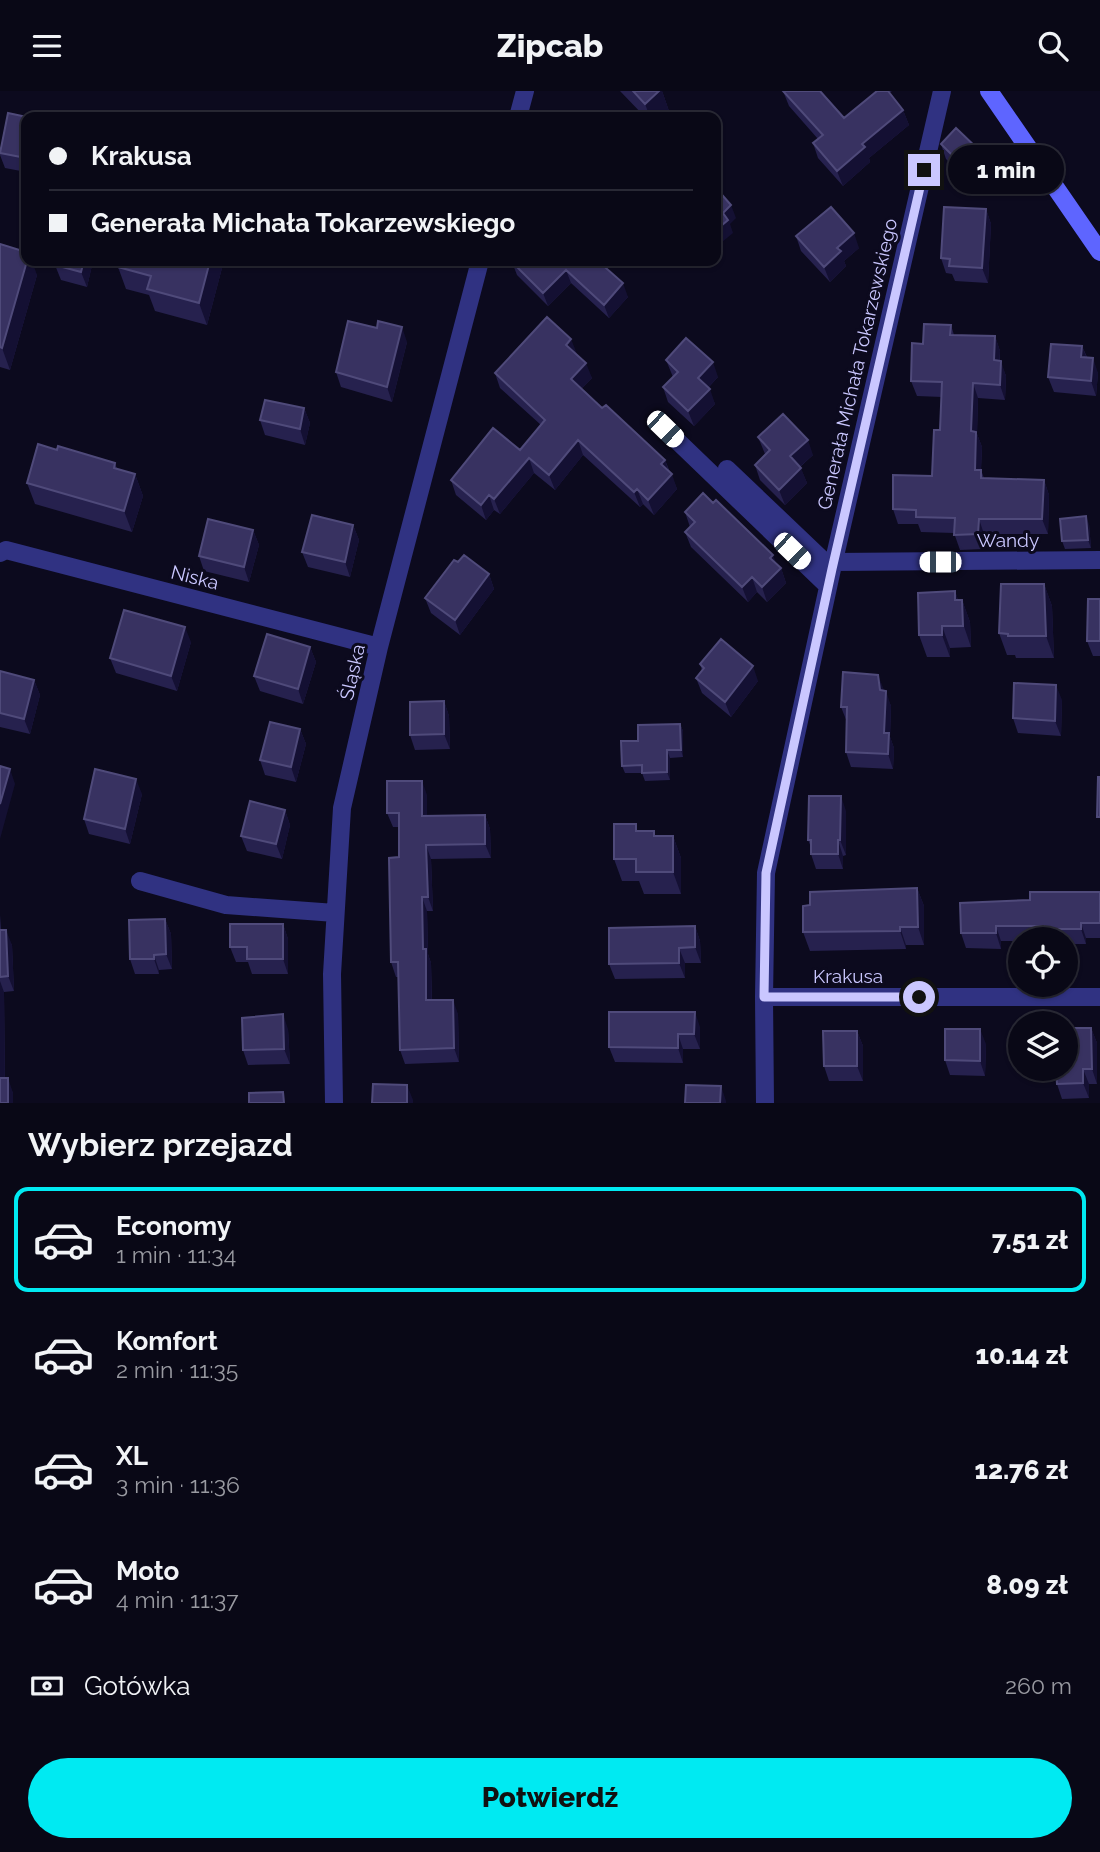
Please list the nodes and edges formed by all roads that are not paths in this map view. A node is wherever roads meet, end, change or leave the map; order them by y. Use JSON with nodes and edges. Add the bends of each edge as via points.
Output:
{"nodes":[{"id":1,"x":525,"y":91,"type":"edge"},
{"id":2,"x":942,"y":91,"type":"edge"},
{"id":3,"x":989,"y":91,"type":"edge"},
{"id":4,"x":519,"y":112,"type":"edge"},
{"id":5,"x":1100,"y":252,"type":"edge"},
{"id":6,"x":479,"y":266,"type":"edge"},
{"id":7,"x":665,"y":429,"type":"dead end"},
{"id":8,"x":727,"y":468,"type":"dead end"},
{"id":9,"x":0,"y":553,"type":"edge"},
{"id":10,"x":1100,"y":561,"type":"edge"},
{"id":11,"x":831,"y":572,"type":"junction"},
{"id":12,"x":379,"y":647,"type":"junction"},
{"id":13,"x":140,"y":881,"type":"dead end"},
{"id":14,"x":335,"y":913,"type":"junction"},
{"id":15,"x":764,"y":997,"type":"junction"},
{"id":16,"x":1100,"y":997,"type":"edge"},
{"id":17,"x":334,"y":1103,"type":"edge"},
{"id":18,"x":765,"y":1103,"type":"edge"}],
"edges":[{"from":1,"to":4,"type":"street"},
{"from":2,"to":11,"type":"street","name":"Generała Michała Tokarzewskiego"},
{"from":3,"to":5,"type":"main road"},
{"from":6,"to":12,"type":"street","name":"Śląska"},
{"from":7,"to":11,"type":"street"},
{"from":8,"to":11,"type":"street"},
{"from":9,"to":12,"type":"street","name":"Niska","via":[[6,550]]},
{"from":10,"to":11,"type":"street","name":"Wandy"},
{"from":11,"to":15,"type":"street","name":"Generała Michała Tokarzewskiego","via":[[766,873]]},
{"from":12,"to":14,"type":"street","name":"Śląska","via":[[342,808]]},
{"from":13,"to":14,"type":"street","via":[[226,905]]},
{"from":14,"to":17,"type":"street","name":"Śląska"},
{"from":15,"to":16,"type":"street","name":"Krakusa"},
{"from":15,"to":18,"type":"street","name":"Generała Michała Tokarzewskiego"}]}
